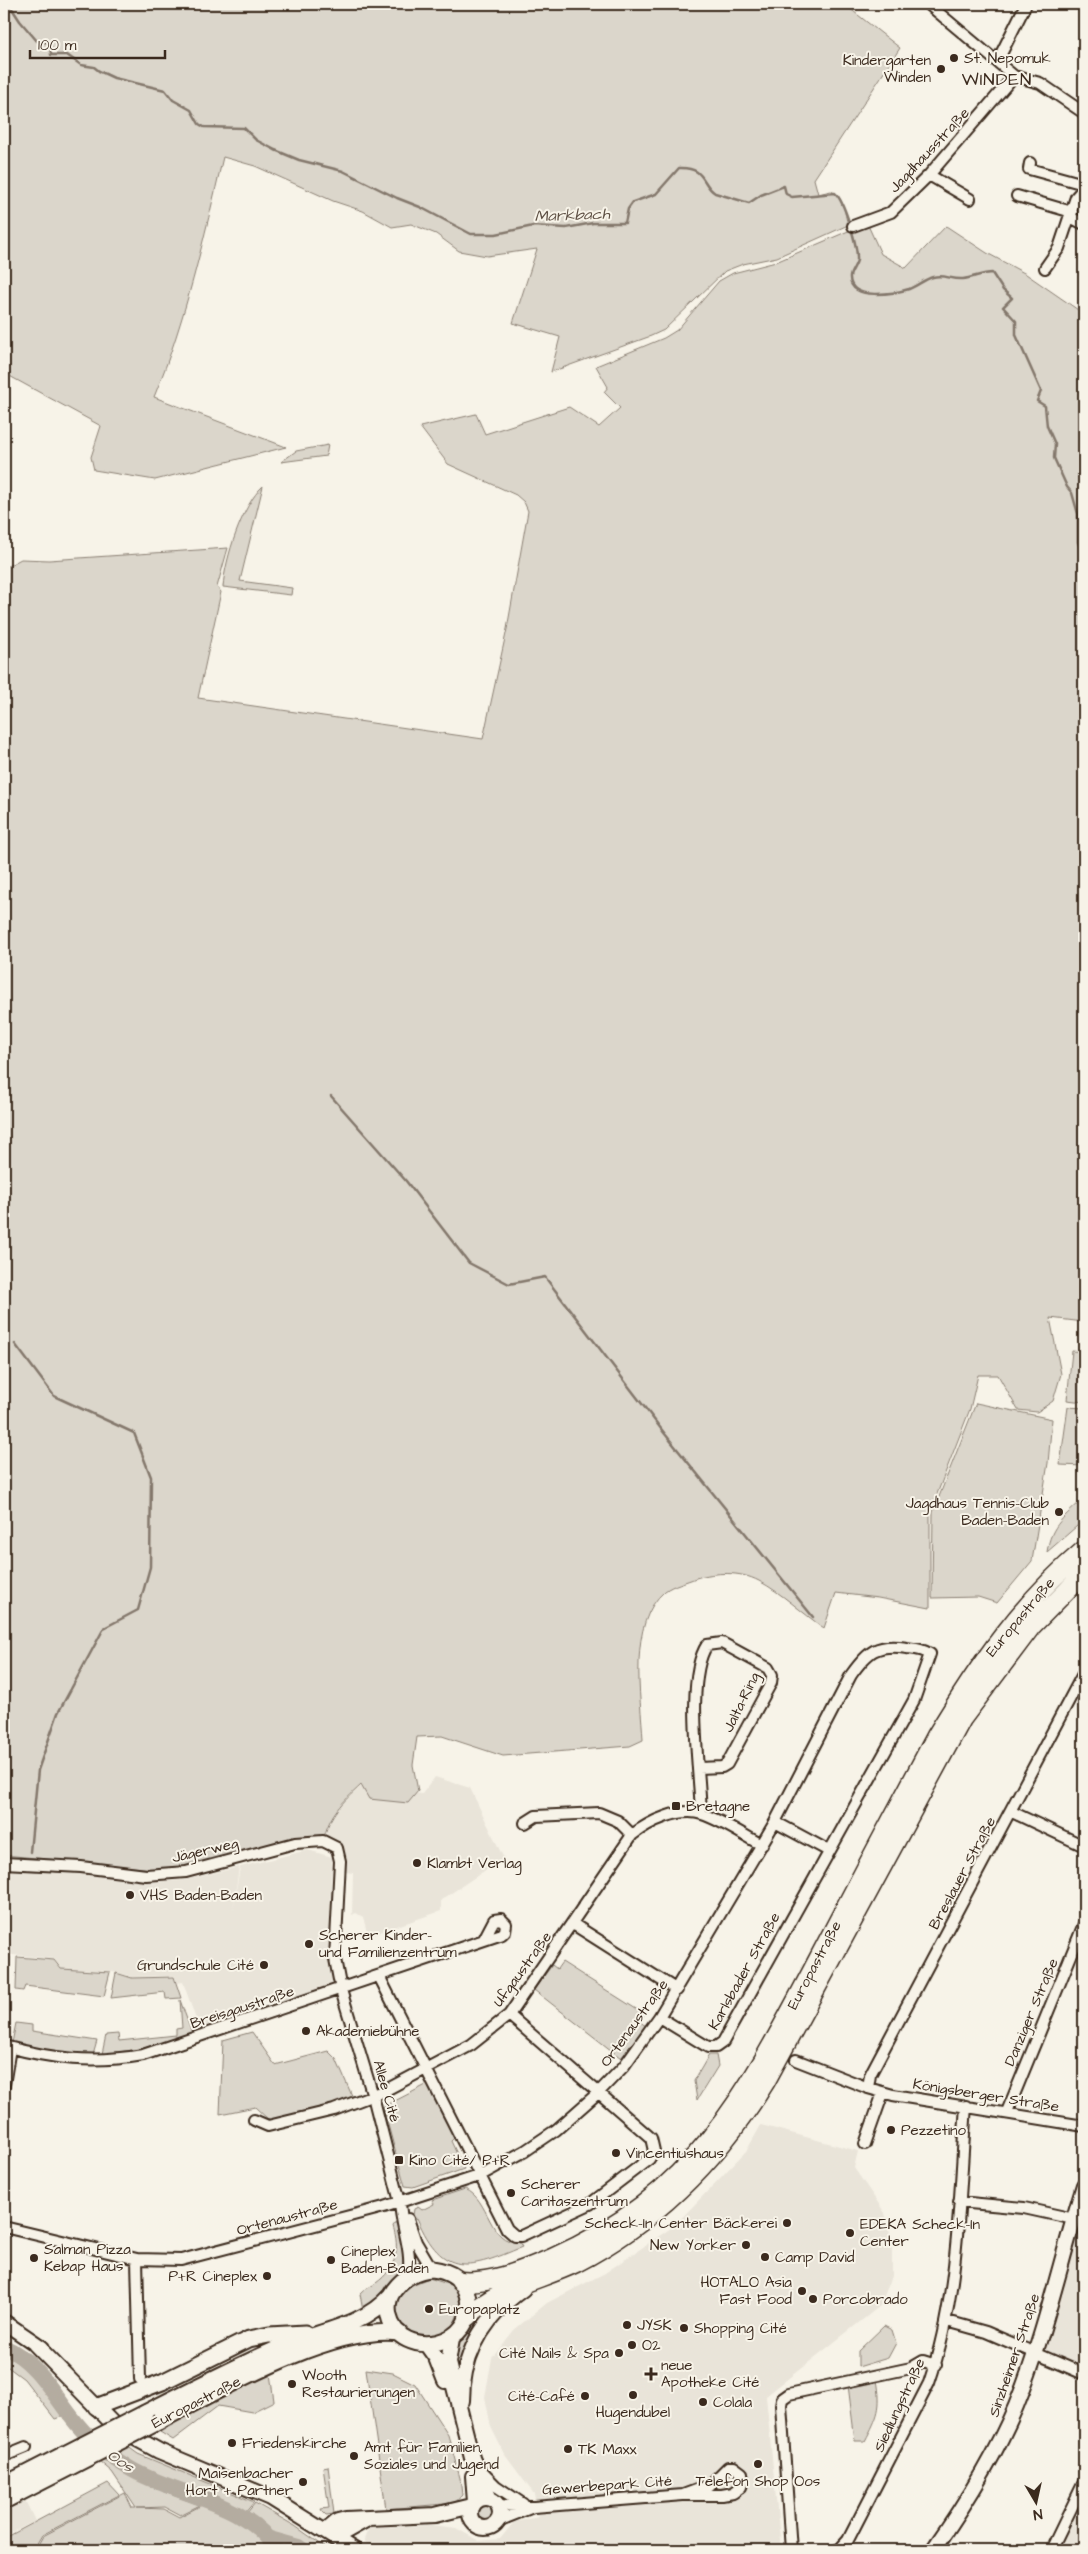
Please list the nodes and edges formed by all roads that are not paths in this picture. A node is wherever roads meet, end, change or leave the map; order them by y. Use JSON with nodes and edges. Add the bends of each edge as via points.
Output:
{"nodes":[{"id":1,"x":928,"y":4,"type":"edge"},
{"id":2,"x":1026,"y":4,"type":"edge"},
{"id":3,"x":998,"y":60,"type":"junction"},
{"id":4,"x":1014,"y":76,"type":"junction"},
{"id":5,"x":1082,"y":107,"type":"edge"},
{"id":6,"x":1030,"y":163,"type":"dead end"},
{"id":7,"x":929,"y":175,"type":"junction"},
{"id":8,"x":1084,"y":184,"type":"edge"},
{"id":9,"x":1084,"y":188,"type":"edge"},
{"id":10,"x":1017,"y":196,"type":"dead end"},
{"id":11,"x":970,"y":199,"type":"dead end"},
{"id":12,"x":1071,"y":214,"type":"junction"},
{"id":13,"x":1084,"y":224,"type":"edge"},
{"id":14,"x":853,"y":226,"type":"dead end"},
{"id":15,"x":1045,"y":268,"type":"dead end"},
{"id":16,"x":1084,"y":1550,"type":"edge"},
{"id":17,"x":1084,"y":1574,"type":"edge"},
{"id":18,"x":930,"y":1654,"type":"joint"},
{"id":19,"x":1084,"y":1672,"type":"edge"},
{"id":20,"x":700,"y":1768,"type":"junction"},
{"id":21,"x":1012,"y":1812,"type":"junction"},
{"id":22,"x":701,"y":1814,"type":"junction"},
{"id":23,"x":775,"y":1822,"type":"junction"},
{"id":24,"x":525,"y":1823,"type":"dead end"},
{"id":25,"x":632,"y":1835,"type":"junction"},
{"id":26,"x":762,"y":1844,"type":"junction"},
{"id":27,"x":1084,"y":1846,"type":"edge"},
{"id":28,"x":829,"y":1851,"type":"junction"},
{"id":29,"x":340,"y":1861,"type":"joint"},
{"id":30,"x":4,"y":1863,"type":"edge"},
{"id":31,"x":574,"y":1924,"type":"junction"},
{"id":32,"x":1084,"y":1924,"type":"edge"},
{"id":33,"x":484,"y":1939,"type":"dead end"},
{"id":34,"x":379,"y":1976,"type":"junction"},
{"id":35,"x":341,"y":1990,"type":"junction"},
{"id":36,"x":677,"y":1990,"type":"junction"},
{"id":37,"x":508,"y":2015,"type":"junction"},
{"id":38,"x":660,"y":2017,"type":"junction"},
{"id":39,"x":7,"y":2047,"type":"edge"},
{"id":40,"x":796,"y":2060,"type":"dead end"},
{"id":41,"x":427,"y":2070,"type":"junction"},
{"id":42,"x":4,"y":2086,"type":"edge"},
{"id":43,"x":868,"y":2088,"type":"junction"},
{"id":44,"x":598,"y":2093,"type":"junction"},
{"id":45,"x":884,"y":2093,"type":"junction"},
{"id":46,"x":373,"y":2096,"type":"junction"},
{"id":47,"x":966,"y":2106,"type":"junction"},
{"id":48,"x":1007,"y":2112,"type":"junction"},
{"id":49,"x":254,"y":2120,"type":"dead end"},
{"id":50,"x":1084,"y":2126,"type":"edge"},
{"id":51,"x":865,"y":2144,"type":"dead end"},
{"id":52,"x":479,"y":2176,"type":"junction"},
{"id":53,"x":1084,"y":2185,"type":"edge"},
{"id":54,"x":400,"y":2202,"type":"junction"},
{"id":55,"x":959,"y":2202,"type":"junction"},
{"id":56,"x":1074,"y":2219,"type":"junction"},
{"id":57,"x":4,"y":2227,"type":"edge"},
{"id":58,"x":137,"y":2259,"type":"junction"},
{"id":59,"x":432,"y":2269,"type":"junction"},
{"id":60,"x":408,"y":2276,"type":"junction"},
{"id":61,"x":460,"y":2280,"type":"junction"},
{"id":62,"x":534,"y":2281,"type":"junction"},
{"id":63,"x":390,"y":2296,"type":"junction"},
{"id":64,"x":468,"y":2317,"type":"junction"},
{"id":65,"x":947,"y":2321,"type":"junction"},
{"id":66,"x":4,"y":2322,"type":"edge"},
{"id":67,"x":322,"y":2333,"type":"junction"},
{"id":68,"x":398,"y":2333,"type":"junction"},
{"id":69,"x":452,"y":2338,"type":"junction"},
{"id":70,"x":426,"y":2344,"type":"junction"},
{"id":71,"x":1035,"y":2351,"type":"junction"},
{"id":72,"x":936,"y":2364,"type":"junction"},
{"id":73,"x":1084,"y":2374,"type":"edge"},
{"id":74,"x":140,"y":2379,"type":"dead end"},
{"id":75,"x":96,"y":2407,"type":"junction"},
{"id":76,"x":462,"y":2417,"type":"junction"},
{"id":77,"x":26,"y":2447,"type":"dead end"},
{"id":78,"x":4,"y":2456,"type":"edge"},
{"id":79,"x":472,"y":2458,"type":"junction"},
{"id":80,"x":1084,"y":2482,"type":"edge"},
{"id":81,"x":4,"y":2486,"type":"edge"},
{"id":82,"x":683,"y":2495,"type":"junction"},
{"id":83,"x":4,"y":2501,"type":"edge"},
{"id":84,"x":494,"y":2502,"type":"junction"},
{"id":85,"x":473,"y":2504,"type":"junction"},
{"id":86,"x":529,"y":2506,"type":"junction"},
{"id":87,"x":435,"y":2515,"type":"junction"},
{"id":88,"x":367,"y":2520,"type":"junction"},
{"id":89,"x":498,"y":2521,"type":"junction"},
{"id":90,"x":473,"y":2522,"type":"junction"},
{"id":91,"x":330,"y":2535,"type":"junction"},
{"id":92,"x":342,"y":2550,"type":"edge"},
{"id":93,"x":354,"y":2550,"type":"edge"},
{"id":94,"x":360,"y":2550,"type":"edge"},
{"id":95,"x":791,"y":2550,"type":"edge"},
{"id":96,"x":839,"y":2550,"type":"edge"},
{"id":97,"x":933,"y":2550,"type":"edge"},
{"id":98,"x":1050,"y":2550,"type":"edge"}],
"edges":[{"from":1,"to":3,"type":"street"},
{"from":2,"to":3,"type":"street"},
{"from":3,"to":4,"type":"street"},
{"from":4,"to":5,"type":"street","via":[[1040,83]]},
{"from":4,"to":7,"type":"street","name":"Jagdhausstraße"},
{"from":6,"to":8,"type":"street","via":[[1029,169]]},
{"from":7,"to":11,"type":"street"},
{"from":7,"to":14,"type":"street","name":"Jagdhausstraße","via":[[891,212]]},
{"from":9,"to":12,"type":"street","via":[[1076,198]]},
{"from":10,"to":12,"type":"street"},
{"from":12,"to":13,"type":"street"},
{"from":12,"to":15,"type":"street","via":[[1059,248]]},
{"from":16,"to":61,"type":"highway","name":"Europastraße","via":[[1025,1606],[960,1695],[755,2075],[708,2143],[659,2192],[587,2241],[513,2273],[476,2281]]},
{"from":17,"to":62,"type":"highway","name":"Europastraße","via":[[1032,1627],[962,1719],[766,2081],[730,2135],[690,2181],[650,2216],[594,2253]]},
{"from":18,"to":23,"type":"street","name":"Ortenaustraße","via":[[890,1645],[877,1648],[864,1657]]},
{"from":18,"to":28,"type":"street","name":"Karlsbader Straße","via":[[914,1700]]},
{"from":19,"to":21,"type":"street","name":"Breslauer Straße"},
{"from":20,"to":20,"type":"street","name":"Jalta-Ring","via":[[694,1696],[703,1651],[707,1645],[722,1643],[768,1668],[772,1675],[771,1683],[726,1764]]},
{"from":20,"to":22,"type":"street","name":"Jalta-Ring"},
{"from":21,"to":27,"type":"street"},
{"from":21,"to":43,"type":"street","name":"Breslauer Straße","via":[[870,2075]]},
{"from":22,"to":25,"type":"street","name":"Ufgaustraße","via":[[665,1817]]},
{"from":22,"to":26,"type":"street","name":"Ufgaustraße"},
{"from":23,"to":26,"type":"street","name":"Ortenaustraße"},
{"from":23,"to":28,"type":"street"},
{"from":24,"to":25,"type":"street","via":[[536,1816],[599,1813],[618,1821]]},
{"from":25,"to":31,"type":"street","name":"Ufgaustraße"},
{"from":26,"to":36,"type":"street","name":"Ortenaustraße"},
{"from":28,"to":38,"type":"street","name":"Karlsbader Straße","via":[[723,2042],[716,2048],[708,2047]]},
{"from":29,"to":30,"type":"street","name":"Jägerweg","via":[[337,1848],[323,1841],[295,1843],[186,1872],[146,1875]]},
{"from":29,"to":35,"type":"street","name":"Allee Cité","via":[[335,1959]]},
{"from":31,"to":36,"type":"street"},
{"from":31,"to":37,"type":"street","name":"Ufgaustraße"},
{"from":32,"to":48,"type":"street","name":"Danziger Straße"},
{"from":33,"to":34,"type":"street","name":"Breisgaustraße"},
{"from":34,"to":35,"type":"street","name":"Breisgaustraße"},
{"from":34,"to":41,"type":"street"},
{"from":35,"to":39,"type":"street","name":"Breisgaustraße","via":[[170,2047],[117,2060],[71,2060]]},
{"from":35,"to":46,"type":"street","name":"Allee Cité"},
{"from":36,"to":38,"type":"street","name":"Ortenaustraße"},
{"from":37,"to":41,"type":"street","name":"Ufgaustraße","via":[[472,2044]]},
{"from":37,"to":44,"type":"street"},
{"from":38,"to":44,"type":"street","name":"Ortenaustraße","via":[[624,2066]]},
{"from":39,"to":42,"type":"street"},
{"from":40,"to":43,"type":"street","name":"Königsberger Straße"},
{"from":41,"to":46,"type":"street","name":"Ufgaustraße"},
{"from":41,"to":52,"type":"street"},
{"from":43,"to":45,"type":"street","name":"Königsberger Straße"},
{"from":44,"to":52,"type":"street","name":"Ortenaustraße","via":[[556,2130]]},
{"from":44,"to":52,"type":"street","via":[[651,2138],[654,2151],[590,2204],[515,2236],[507,2229]]},
{"from":45,"to":47,"type":"street","name":"Königsberger Straße"},
{"from":45,"to":51,"type":"street"},
{"from":46,"to":49,"type":"street","name":"Ufgaustraße","via":[[290,2122],[268,2126]]},
{"from":46,"to":54,"type":"street","name":"Allee Cité"},
{"from":47,"to":48,"type":"street","name":"Königsberger Straße"},
{"from":47,"to":55,"type":"street","name":"Siedlungstraße"},
{"from":48,"to":50,"type":"street","name":"Königsberger Straße"},
{"from":52,"to":54,"type":"street","name":"Ortenaustraße"},
{"from":53,"to":56,"type":"street","name":"Sinzheimer Straße"},
{"from":54,"to":58,"type":"street","name":"Ortenaustraße","via":[[182,2260]]},
{"from":54,"to":59,"type":"street","name":"Allee Cité","via":[[416,2242]]},
{"from":54,"to":60,"type":"street","name":"Allee Cité","via":[[410,2256]]},
{"from":55,"to":56,"type":"street","via":[[1024,2208]]},
{"from":55,"to":65,"type":"street","name":"Siedlungstraße"},
{"from":56,"to":71,"type":"street","name":"Sinzheimer Straße"},
{"from":57,"to":58,"type":"street","name":"Ortenaustraße"},
{"from":58,"to":74,"type":"street"},
{"from":59,"to":60,"type":"main road"},
{"from":59,"to":61,"type":"main road","via":[[444,2271]]},
{"from":60,"to":63,"type":"main road"},
{"from":61,"to":64,"type":"main road","via":[[468,2296]]},
{"from":62,"to":64,"type":"highway","name":"Europastraße","via":[[486,2301]]},
{"from":62,"to":76,"type":"street","via":[[498,2309],[483,2327],[465,2370]]},
{"from":63,"to":67,"type":"main road","name":"Europastraße","via":[[368,2314]]},
{"from":63,"to":68,"type":"main road","via":[[390,2321]]},
{"from":64,"to":69,"type":"main road"},
{"from":65,"to":71,"type":"street"},
{"from":65,"to":72,"type":"street","name":"Siedlungstraße"},
{"from":66,"to":75,"type":"street","via":[[35,2344]]},
{"from":67,"to":75,"type":"main road","via":[[249,2339],[162,2382]]},
{"from":67,"to":81,"type":"main road","name":"Europastraße","bridge":true,"via":[[250,2361]]},
{"from":68,"to":70,"type":"main road"},
{"from":68,"to":83,"type":"main road","name":"Europastraße","bridge":true,"via":[[369,2334],[312,2349],[255,2372]]},
{"from":69,"to":70,"type":"main road"},
{"from":69,"to":76,"type":"street","via":[[448,2363]]},
{"from":70,"to":85,"type":"street","via":[[440,2367],[460,2426],[474,2478]]},
{"from":71,"to":73,"type":"street"},
{"from":71,"to":97,"type":"street","name":"Sinzheimer Straße","via":[[1005,2429],[952,2524]]},
{"from":72,"to":95,"type":"street","via":[[923,2361],[911,2368],[789,2394],[782,2400]]},
{"from":72,"to":96,"type":"street","name":"Siedlungstraße","via":[[916,2410],[848,2540]]},
{"from":75,"to":91,"type":"street","via":[[117,2428],[142,2443],[271,2498]]},
{"from":76,"to":79,"type":"street"},
{"from":77,"to":78,"type":"street"},
{"from":79,"to":84,"type":"street"},
{"from":79,"to":86,"type":"street","via":[[496,2486]]},
{"from":80,"to":98,"type":"street"},
{"from":82,"to":82,"type":"street","name":"Gewerbepark Cité","via":[[733,2493],[741,2487],[742,2473],[728,2467],[710,2485]]},
{"from":82,"to":86,"type":"street","name":"Gewerbepark Cité"},
{"from":84,"to":85,"type":"street","name":"Gewerbepark Cité","via":[[482,2498]]},
{"from":84,"to":86,"type":"street","name":"Gewerbepark Cité"},
{"from":84,"to":89,"type":"street","via":[[500,2511]]},
{"from":85,"to":87,"type":"street","name":"Gewerbepark Cité"},
{"from":85,"to":90,"type":"street","via":[[470,2514]]},
{"from":86,"to":89,"type":"street","name":"Gewerbepark Cité"},
{"from":87,"to":88,"type":"street","name":"Gewerbepark Cité"},
{"from":87,"to":90,"type":"street","name":"Gewerbepark Cité"},
{"from":88,"to":91,"type":"street","name":"Gewerbepark Cité"},
{"from":88,"to":94,"type":"street","via":[[357,2539]]},
{"from":89,"to":90,"type":"street","name":"Gewerbepark Cité","via":[[487,2528],[478,2527]]},
{"from":91,"to":92,"type":"street"},
{"from":91,"to":93,"type":"street"}]}
